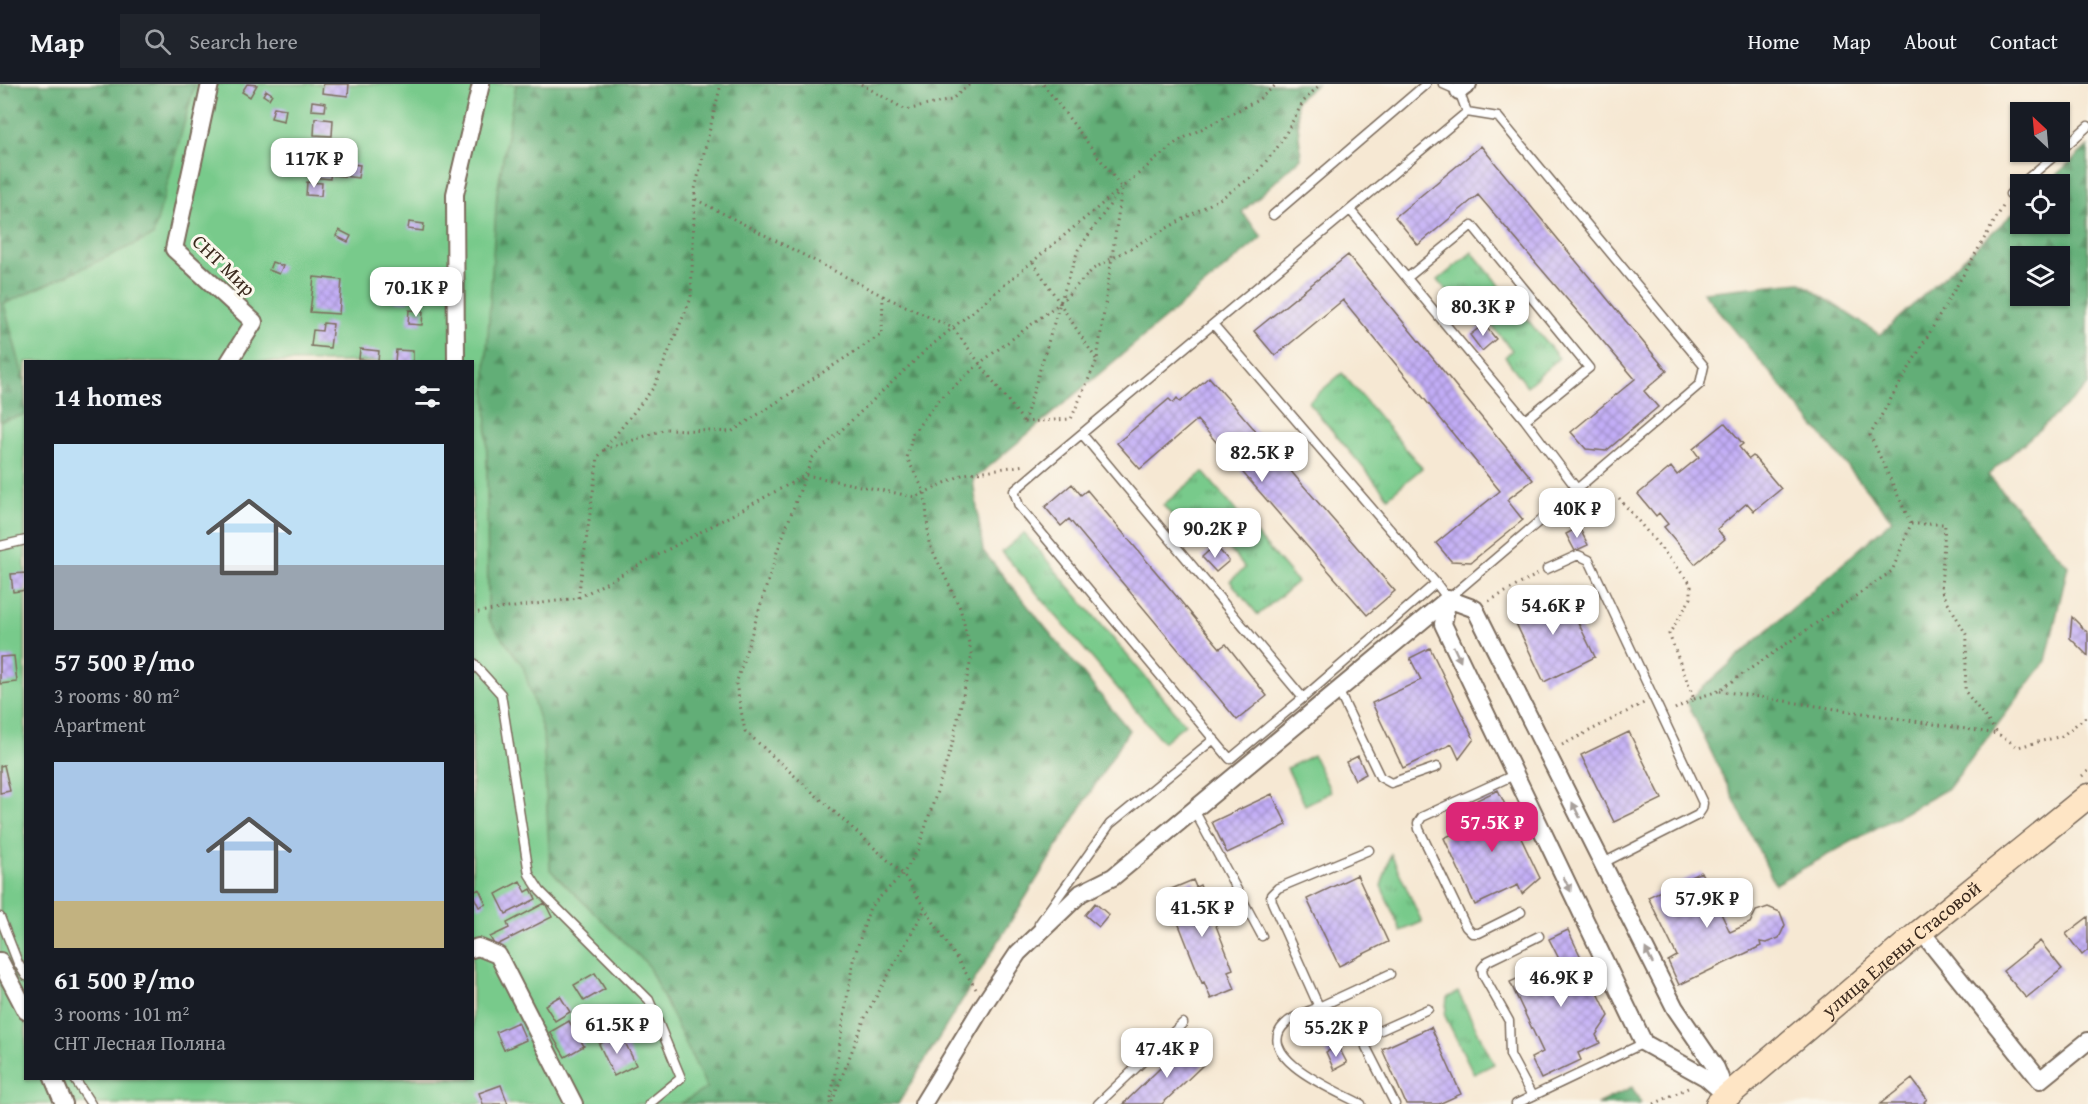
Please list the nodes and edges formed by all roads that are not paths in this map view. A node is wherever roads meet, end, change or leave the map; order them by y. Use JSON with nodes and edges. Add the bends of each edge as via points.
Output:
{"nodes":[{"id":1,"x":210,"y":84,"type":"edge"},
{"id":2,"x":480,"y":84,"type":"edge"},
{"id":3,"x":1426,"y":84,"type":"edge"},
{"id":4,"x":1443,"y":84,"type":"edge"},
{"id":5,"x":1464,"y":87,"type":"edge"},
{"id":6,"x":1467,"y":112,"type":"junction"},
{"id":7,"x":2088,"y":126,"type":"edge"},
{"id":8,"x":2070,"y":142,"type":"edge"},
{"id":9,"x":2047,"y":162,"type":"edge"},
{"id":10,"x":2033,"y":174,"type":"edge"},
{"id":11,"x":1351,"y":210,"type":"junction"},
{"id":12,"x":1274,"y":215,"type":"dead end"},
{"id":13,"x":1407,"y":278,"type":"junction"},
{"id":14,"x":1213,"y":324,"type":"junction"},
{"id":15,"x":231,"y":360,"type":"edge"},
{"id":16,"x":456,"y":360,"type":"edge"},
{"id":17,"x":1526,"y":420,"type":"junction"},
{"id":18,"x":1082,"y":434,"type":"junction"},
{"id":19,"x":1577,"y":489,"type":"junction"},
{"id":20,"x":24,"y":540,"type":"edge"},
{"id":21,"x":0,"y":546,"type":"edge"},
{"id":22,"x":1547,"y":569,"type":"road end"},
{"id":23,"x":1436,"y":584,"type":"junction"},
{"id":24,"x":1448,"y":599,"type":"junction"},
{"id":25,"x":474,"y":664,"type":"edge"},
{"id":26,"x":1338,"y":689,"type":"junction"},
{"id":27,"x":1303,"y":698,"type":"junction"},
{"id":28,"x":1214,"y":739,"type":"junction"},
{"id":29,"x":1437,"y":767,"type":"dead end"},
{"id":30,"x":1514,"y":775,"type":"junction"},
{"id":31,"x":2088,"y":796,"type":"edge"},
{"id":32,"x":1194,"y":810,"type":"junction"},
{"id":33,"x":1369,"y":850,"type":"dead end"},
{"id":34,"x":1603,"y":863,"type":"junction"},
{"id":35,"x":1521,"y":912,"type":"dead end"},
{"id":36,"x":0,"y":917,"type":"edge"},
{"id":37,"x":1921,"y":931,"type":"junction"},
{"id":38,"x":1262,"y":936,"type":"dead end"},
{"id":39,"x":1539,"y":936,"type":"dead end"},
{"id":40,"x":474,"y":948,"type":"edge"},
{"id":41,"x":1018,"y":953,"type":"junction"},
{"id":42,"x":7,"y":963,"type":"edge"},
{"id":43,"x":1390,"y":974,"type":"dead end"},
{"id":44,"x":24,"y":975,"type":"edge"},
{"id":45,"x":24,"y":1006,"type":"edge"},
{"id":46,"x":1319,"y":1007,"type":"junction"},
{"id":47,"x":1428,"y":1009,"type":"dead end"},
{"id":48,"x":1183,"y":1023,"type":"dead end"},
{"id":49,"x":2088,"y":1041,"type":"edge"},
{"id":50,"x":1644,"y":1043,"type":"junction"},
{"id":51,"x":54,"y":1080,"type":"edge"},
{"id":52,"x":75,"y":1080,"type":"edge"},
{"id":53,"x":1532,"y":1096,"type":"junction"},
{"id":54,"x":1723,"y":1100,"type":"edge"},
{"id":55,"x":64,"y":1104,"type":"edge"},
{"id":56,"x":91,"y":1104,"type":"edge"},
{"id":57,"x":574,"y":1104,"type":"edge"},
{"id":58,"x":650,"y":1104,"type":"edge"},
{"id":59,"x":923,"y":1104,"type":"edge"},
{"id":60,"x":1098,"y":1104,"type":"edge"},
{"id":61,"x":1361,"y":1104,"type":"edge"},
{"id":62,"x":1395,"y":1104,"type":"edge"},
{"id":63,"x":1516,"y":1104,"type":"edge"}],
"edges":[{"from":1,"to":15,"type":"street","name":"СНТ Мир","via":[[174,249],[254,322]]},
{"from":2,"to":16,"type":"street","via":[[455,194]]},
{"from":3,"to":12,"type":"lane"},
{"from":4,"to":5,"type":"lane"},
{"from":5,"to":6,"type":"lane"},
{"from":6,"to":11,"type":"lane"},
{"from":6,"to":19,"type":"lane","via":[[1498,117],[1704,366],[1700,384]]},
{"from":7,"to":8,"type":"lane"},
{"from":9,"to":10,"type":"lane"},
{"from":11,"to":13,"type":"lane"},
{"from":11,"to":14,"type":"lane"},
{"from":13,"to":17,"type":"lane"},
{"from":13,"to":17,"type":"lane","via":[[1472,225],[1589,368]]},
{"from":14,"to":18,"type":"lane"},
{"from":14,"to":23,"type":"lane"},
{"from":17,"to":19,"type":"lane"},
{"from":18,"to":27,"type":"lane"},
{"from":18,"to":28,"type":"lane","via":[[1014,491],[1019,506]]},
{"from":19,"to":24,"type":"lane"},
{"from":20,"to":21,"type":"lane"},
{"from":22,"to":34,"type":"lane","via":[[1578,555],[1589,560],[1701,796],[1702,809],[1698,815]]},
{"from":23,"to":24,"type":"lane"},
{"from":23,"to":27,"type":"lane"},
{"from":24,"to":26,"type":"street"},
{"from":24,"to":30,"type":"street","one_way":true,"via":[[1443,624]]},
{"from":34,"to":24,"type":"street","one_way":true,"via":[[1475,609]]},
{"from":25,"to":58,"type":"lane","via":[[501,694],[529,874],[540,891],[649,1000],[681,1078]]},
{"from":26,"to":29,"type":"lane","via":[[1380,777],[1391,783]]},
{"from":26,"to":32,"type":"street"},
{"from":27,"to":28,"type":"lane","via":[[1230,759]]},
{"from":28,"to":41,"type":"lane","via":[[1110,824]]},
{"from":30,"to":35,"type":"lane","via":[[1422,817],[1418,823],[1472,933]]},
{"from":30,"to":50,"type":"street","one_way":true},
{"from":31,"to":37,"type":"main road","name":"улица Елены Стасовой"},
{"from":32,"to":38,"type":"lane"},
{"from":32,"to":41,"type":"street","via":[[1113,877],[1082,893]]},
{"from":33,"to":46,"type":"lane","via":[[1278,888],[1271,895]]},
{"from":54,"to":34,"type":"street","one_way":true,"via":[[1716,1068],[1675,1008]]},
{"from":36,"to":42,"type":"lane"},
{"from":37,"to":49,"type":"street","via":[[2040,1080]]},
{"from":37,"to":54,"type":"main road","name":"улица Елены Стасовой"},
{"from":39,"to":53,"type":"lane","via":[[1488,961],[1482,968],[1509,1021],[1510,1055]]},
{"from":40,"to":57,"type":"street","via":[[498,956]]},
{"from":41,"to":59,"type":"street"},
{"from":42,"to":44,"type":"lane"},
{"from":42,"to":45,"type":"street"},
{"from":43,"to":46,"type":"lane"},
{"from":46,"to":61,"type":"lane","via":[[1283,1025],[1279,1047],[1295,1069]]},
{"from":47,"to":62,"type":"lane","via":[[1370,1035],[1366,1041]]},
{"from":48,"to":60,"type":"lane"},
{"from":50,"to":53,"type":"lane"},
{"from":50,"to":54,"type":"street","via":[[1705,1077]]},
{"from":51,"to":55,"type":"street"},
{"from":52,"to":56,"type":"lane"},
{"from":53,"to":63,"type":"lane"}]}
